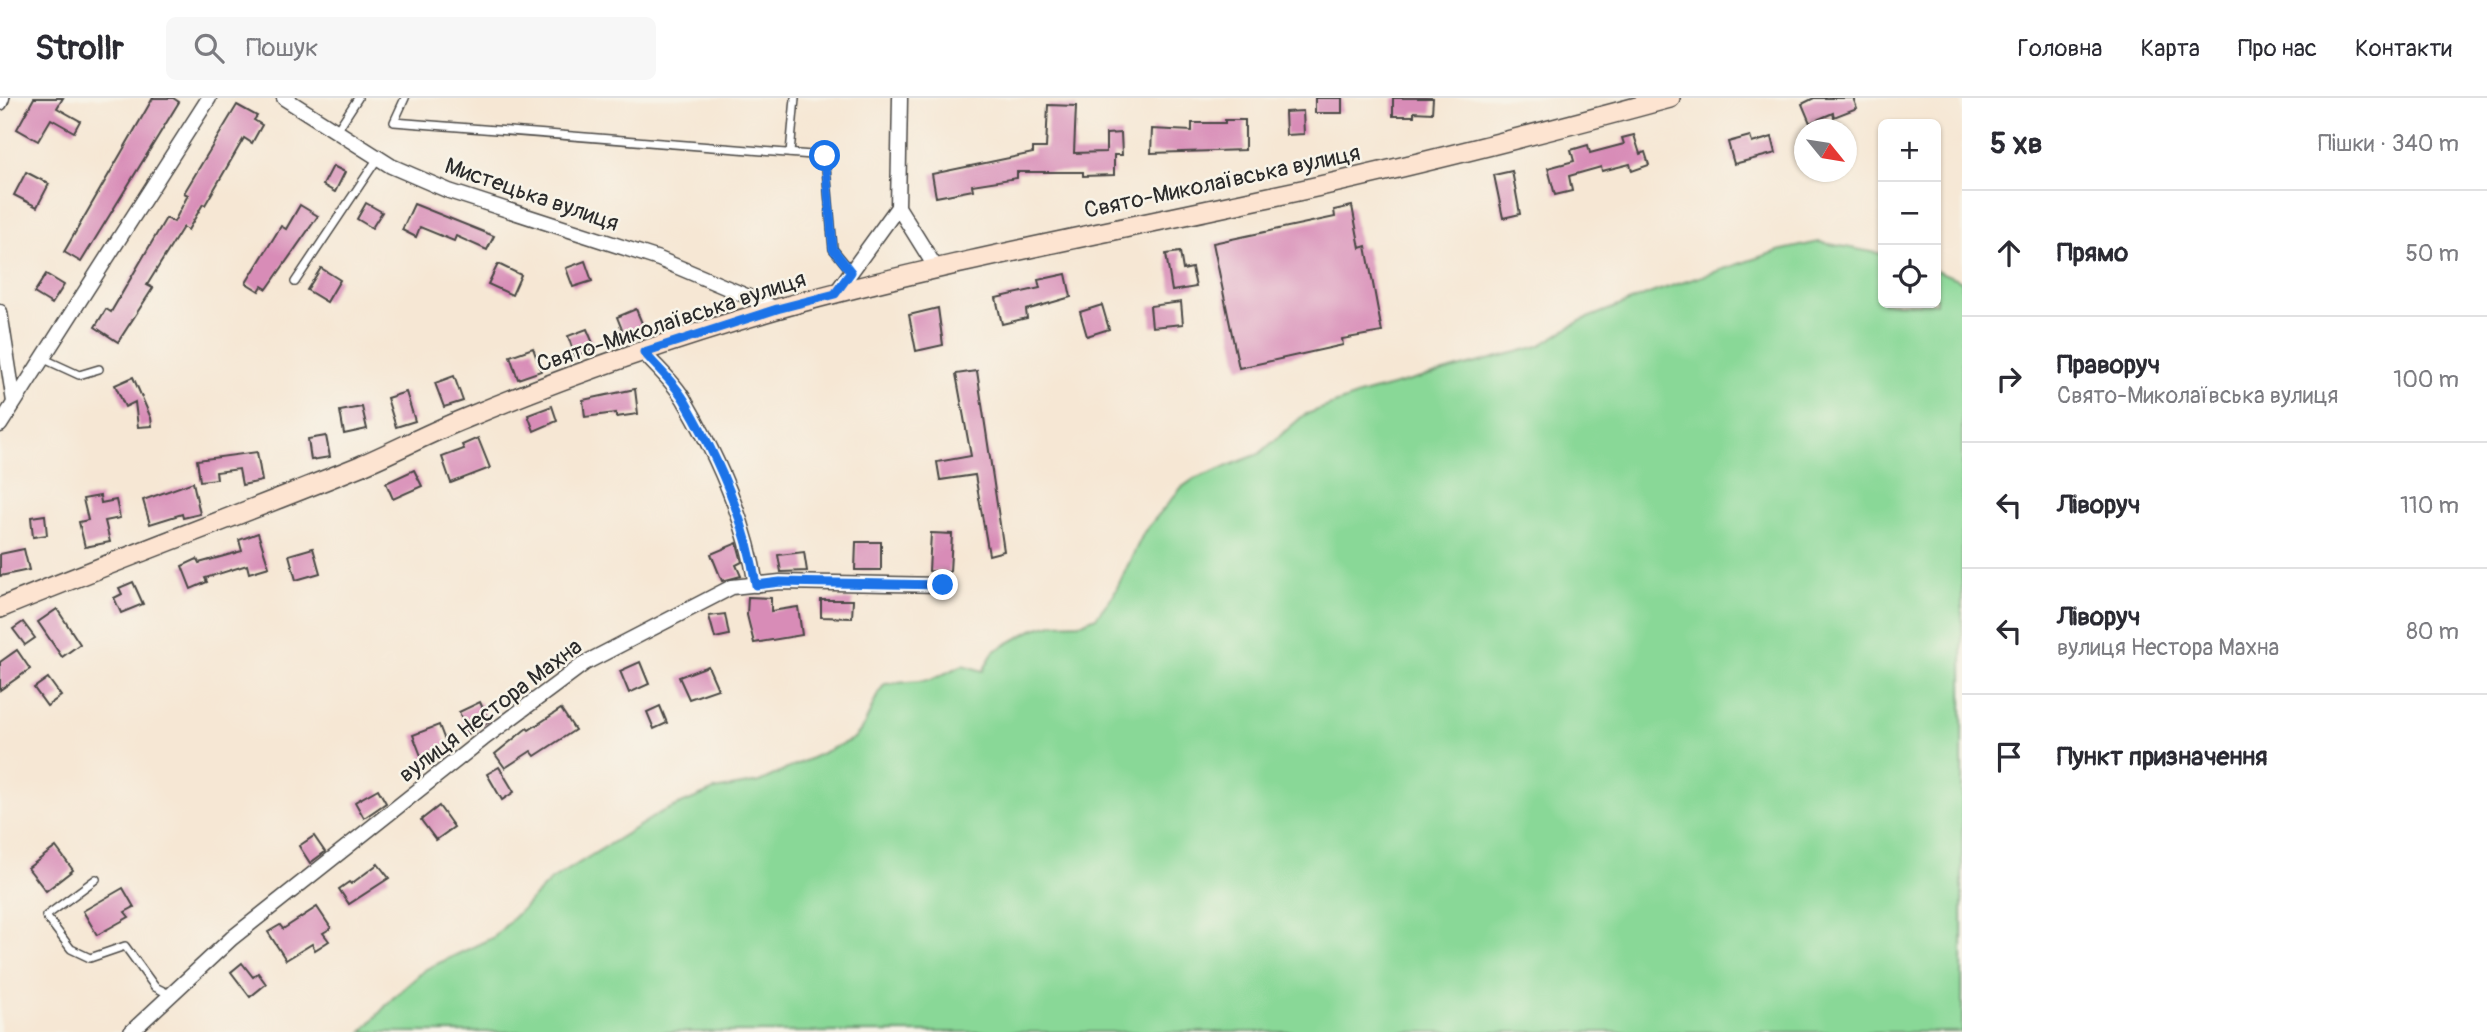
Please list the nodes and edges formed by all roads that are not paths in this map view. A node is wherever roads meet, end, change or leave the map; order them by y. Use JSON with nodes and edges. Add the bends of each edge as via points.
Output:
{"nodes":[{"id":1,"x":2,"y":98,"type":"edge"},
{"id":2,"x":209,"y":98,"type":"edge"},
{"id":3,"x":284,"y":98,"type":"edge"},
{"id":4,"x":358,"y":98,"type":"edge"},
{"id":5,"x":405,"y":98,"type":"edge"},
{"id":6,"x":794,"y":98,"type":"edge"},
{"id":7,"x":900,"y":98,"type":"edge"},
{"id":8,"x":1670,"y":98,"type":"edge"},
{"id":9,"x":0,"y":103,"type":"edge"},
{"id":10,"x":336,"y":132,"type":"junction"},
{"id":11,"x":790,"y":153,"type":"junction"},
{"id":12,"x":378,"y":158,"type":"junction"},
{"id":13,"x":898,"y":207,"type":"junction"},
{"id":14,"x":936,"y":268,"type":"junction"},
{"id":15,"x":851,"y":272,"type":"junction"},
{"id":16,"x":295,"y":282,"type":"dead end"},
{"id":17,"x":835,"y":294,"type":"junction"},
{"id":18,"x":777,"y":309,"type":"junction"},
{"id":19,"x":0,"y":312,"type":"edge"},
{"id":20,"x":644,"y":352,"type":"junction"},
{"id":21,"x":41,"y":358,"type":"junction"},
{"id":22,"x":99,"y":369,"type":"dead end"},
{"id":23,"x":14,"y":402,"type":"junction"},
{"id":24,"x":0,"y":425,"type":"edge"},
{"id":25,"x":756,"y":585,"type":"junction"},
{"id":26,"x":943,"y":585,"type":"dead end"},
{"id":27,"x":0,"y":608,"type":"edge"},
{"id":28,"x":96,"y":879,"type":"dead end"},
{"id":29,"x":169,"y":994,"type":"junction"},
{"id":30,"x":131,"y":1032,"type":"edge"}],
"edges":[{"from":1,"to":9,"type":"street"},
{"from":2,"to":21,"type":"street"},
{"from":3,"to":10,"type":"street","name":"Мистецька вулиця"},
{"from":4,"to":10,"type":"lane"},
{"from":5,"to":11,"type":"lane","via":[[394,122]]},
{"from":6,"to":11,"type":"lane"},
{"from":7,"to":13,"type":"street"},
{"from":8,"to":14,"type":"street","name":"Свято-Миколаївська вулиця","via":[[1526,138]]},
{"from":10,"to":12,"type":"street","name":"Мистецька вулиця"},
{"from":11,"to":15,"type":"lane","via":[[825,156],[833,249]]},
{"from":12,"to":16,"type":"lane"},
{"from":12,"to":18,"type":"street","name":"Мистецька вулиця","via":[[449,191],[659,259]]},
{"from":13,"to":14,"type":"street"},
{"from":13,"to":15,"type":"street"},
{"from":14,"to":17,"type":"street","name":"Свято-Миколаївська вулиця"},
{"from":15,"to":17,"type":"street"},
{"from":17,"to":18,"type":"street","name":"Свято-Миколаївська вулиця"},
{"from":18,"to":20,"type":"street","name":"Свято-Миколаївська вулиця"},
{"from":19,"to":23,"type":"street"},
{"from":20,"to":25,"type":"street","via":[[685,400],[724,481],[750,544]]},
{"from":20,"to":27,"type":"street","name":"Свято-Миколаївська вулиця","via":[[461,420],[373,461]]},
{"from":21,"to":22,"type":"lane","via":[[79,374]]},
{"from":21,"to":23,"type":"street"},
{"from":23,"to":24,"type":"street"},
{"from":25,"to":26,"type":"street","name":"вулиця Нестора Махна"},
{"from":25,"to":29,"type":"street","name":"вулиця Нестора Махна","via":[[732,587],[585,663],[232,938]]},
{"from":28,"to":29,"type":"lane","via":[[46,916],[71,949],[90,958],[125,946],[155,987]]},
{"from":29,"to":30,"type":"street","name":"вулиця Нестора Махна"}]}
